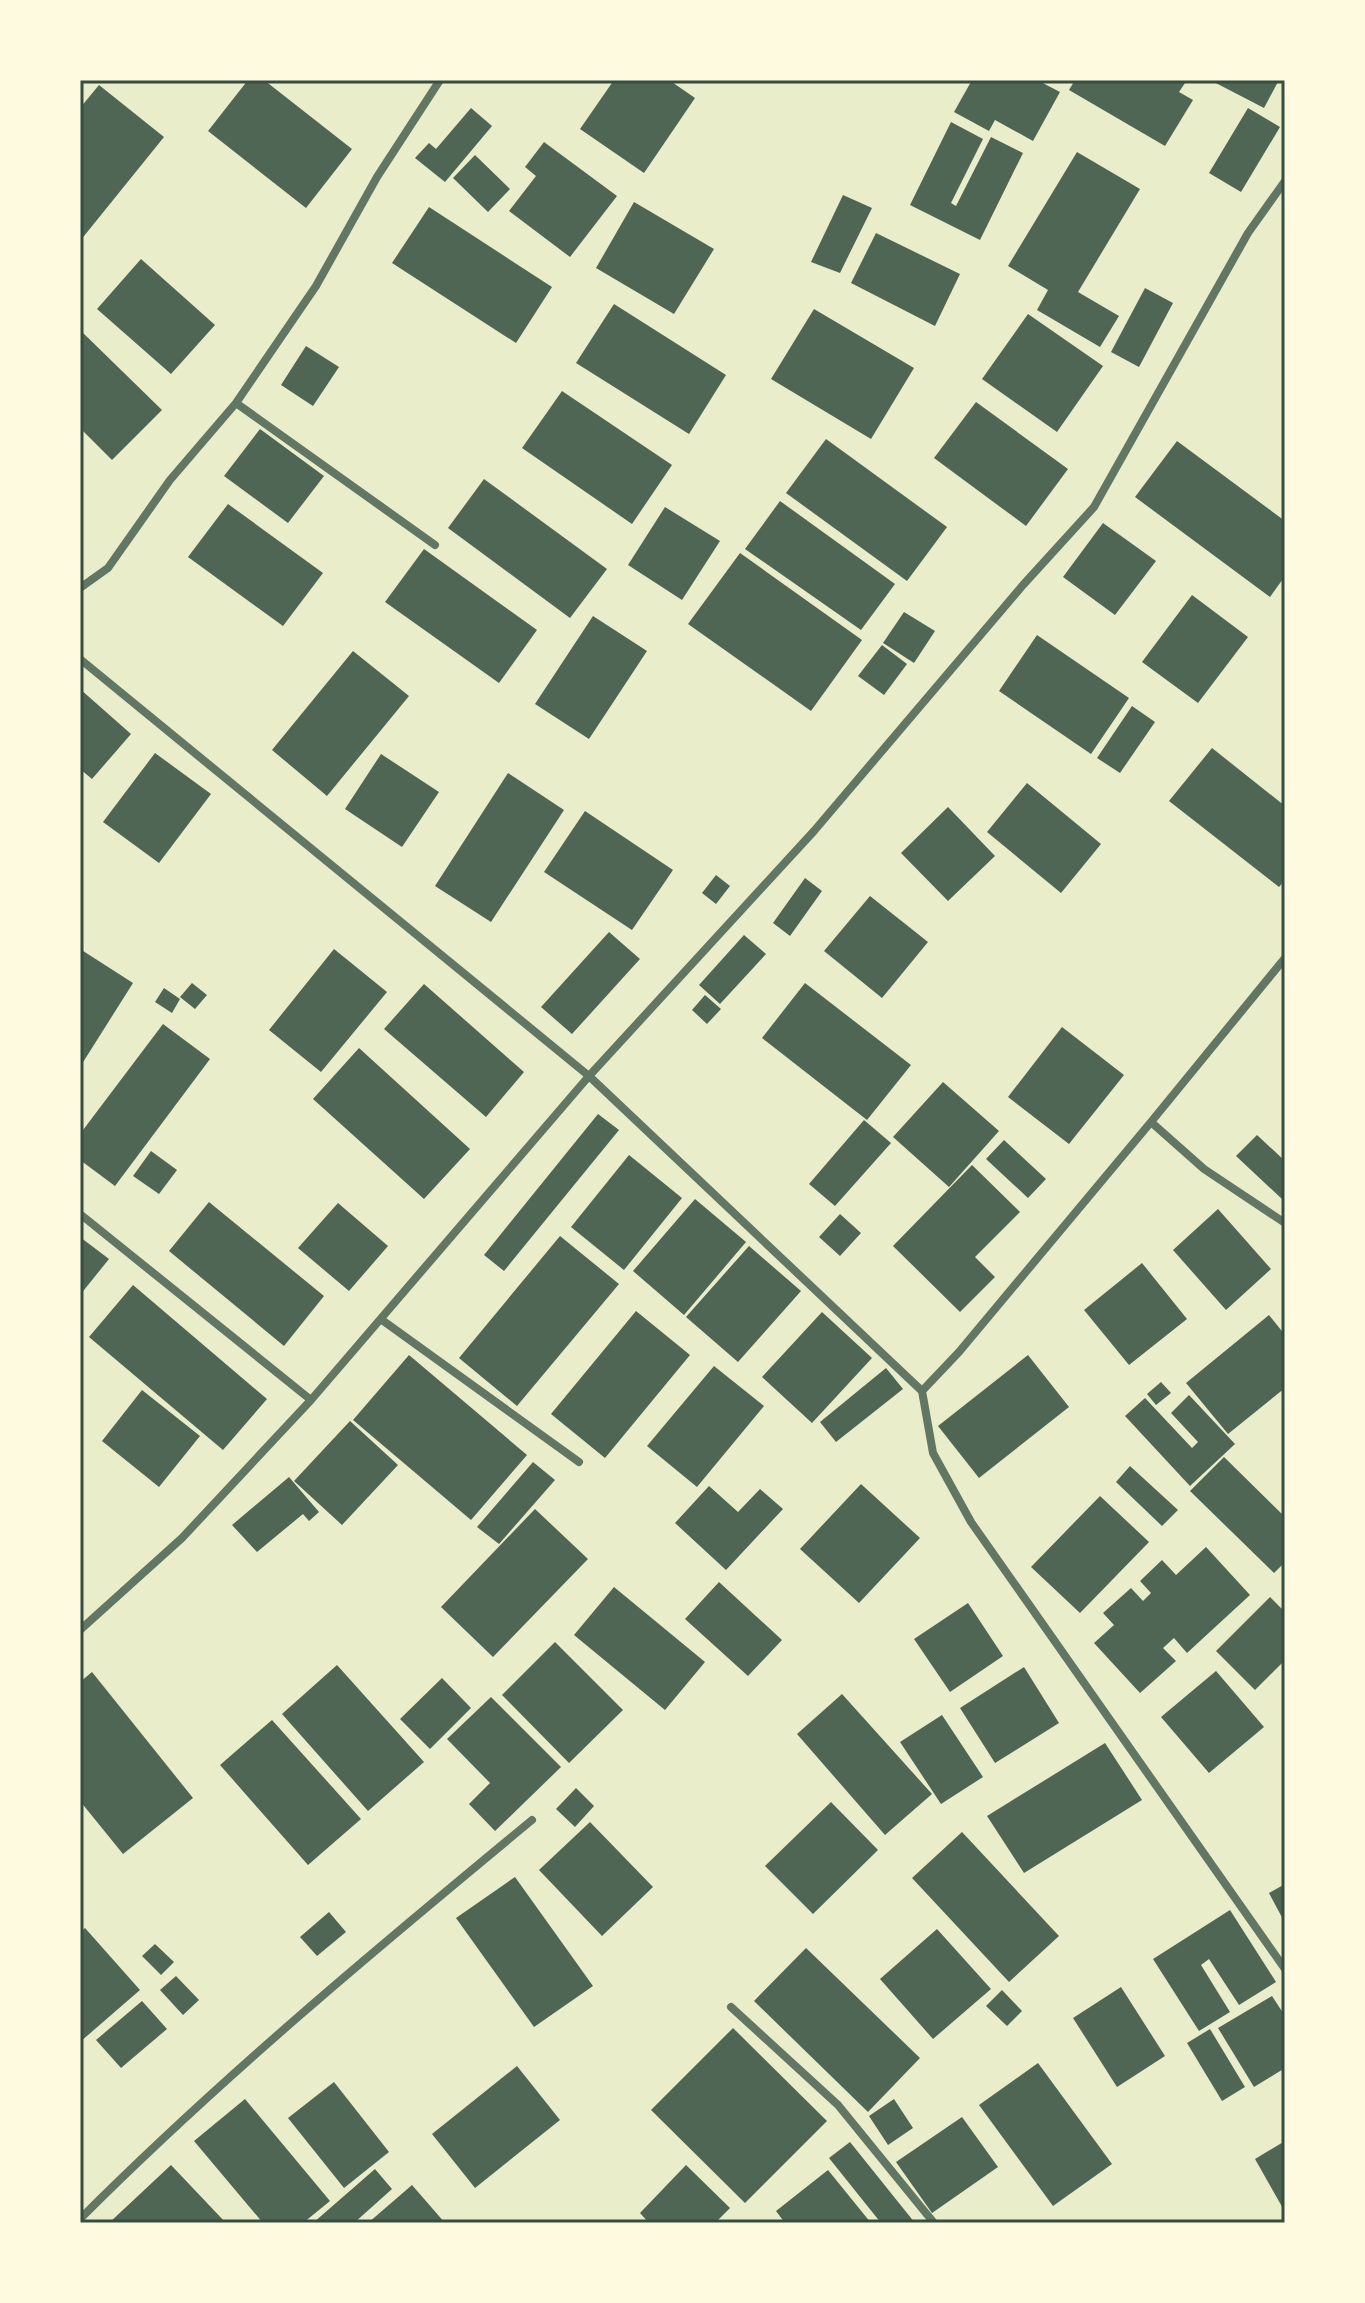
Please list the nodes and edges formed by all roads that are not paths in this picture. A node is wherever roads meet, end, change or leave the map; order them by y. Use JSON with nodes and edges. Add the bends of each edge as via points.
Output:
{"nodes":[{"id":1,"x":440,"y":80,"type":"edge"},
{"id":2,"x":1285,"y":181,"type":"edge"},
{"id":3,"x":236,"y":403,"type":"junction"},
{"id":4,"x":435,"y":545,"type":"dead end"},
{"id":5,"x":80,"y":588,"type":"edge"},
{"id":6,"x":80,"y":659,"type":"edge"},
{"id":7,"x":1285,"y":958,"type":"edge"},
{"id":8,"x":589,"y":1076,"type":"junction"},
{"id":9,"x":1151,"y":1122,"type":"junction"},
{"id":10,"x":80,"y":1214,"type":"edge"},
{"id":11,"x":1285,"y":1223,"type":"edge"},
{"id":12,"x":382,"y":1320,"type":"junction"},
{"id":13,"x":922,"y":1391,"type":"junction"},
{"id":14,"x":311,"y":1400,"type":"junction"},
{"id":15,"x":579,"y":1462,"type":"dead end"},
{"id":16,"x":80,"y":1630,"type":"edge"},
{"id":17,"x":532,"y":1820,"type":"dead end"},
{"id":18,"x":1285,"y":1969,"type":"edge"},
{"id":19,"x":731,"y":2007,"type":"dead end"},
{"id":20,"x":80,"y":2219,"type":"edge"},
{"id":21,"x":934,"y":2223,"type":"edge"}],
"edges":[{"from":1,"to":3,"type":"street","via":[[316,286]]},
{"from":2,"to":8,"type":"street","via":[[1248,233],[1094,507],[814,831]]},
{"from":3,"to":4,"type":"street"},
{"from":3,"to":5,"type":"street","via":[[170,480],[108,568]]},
{"from":6,"to":8,"type":"street"},
{"from":7,"to":9,"type":"street"},
{"from":8,"to":12,"type":"street"},
{"from":8,"to":13,"type":"street"},
{"from":9,"to":11,"type":"street","via":[[1204,1169]]},
{"from":9,"to":13,"type":"street"},
{"from":10,"to":14,"type":"street"},
{"from":12,"to":14,"type":"street"},
{"from":12,"to":15,"type":"street"},
{"from":13,"to":18,"type":"street","via":[[933,1453],[971,1522]]},
{"from":14,"to":16,"type":"street","via":[[182,1538]]},
{"from":17,"to":20,"type":"street","via":[[225,2083]]},
{"from":19,"to":21,"type":"street","via":[[838,2105]]}]}
